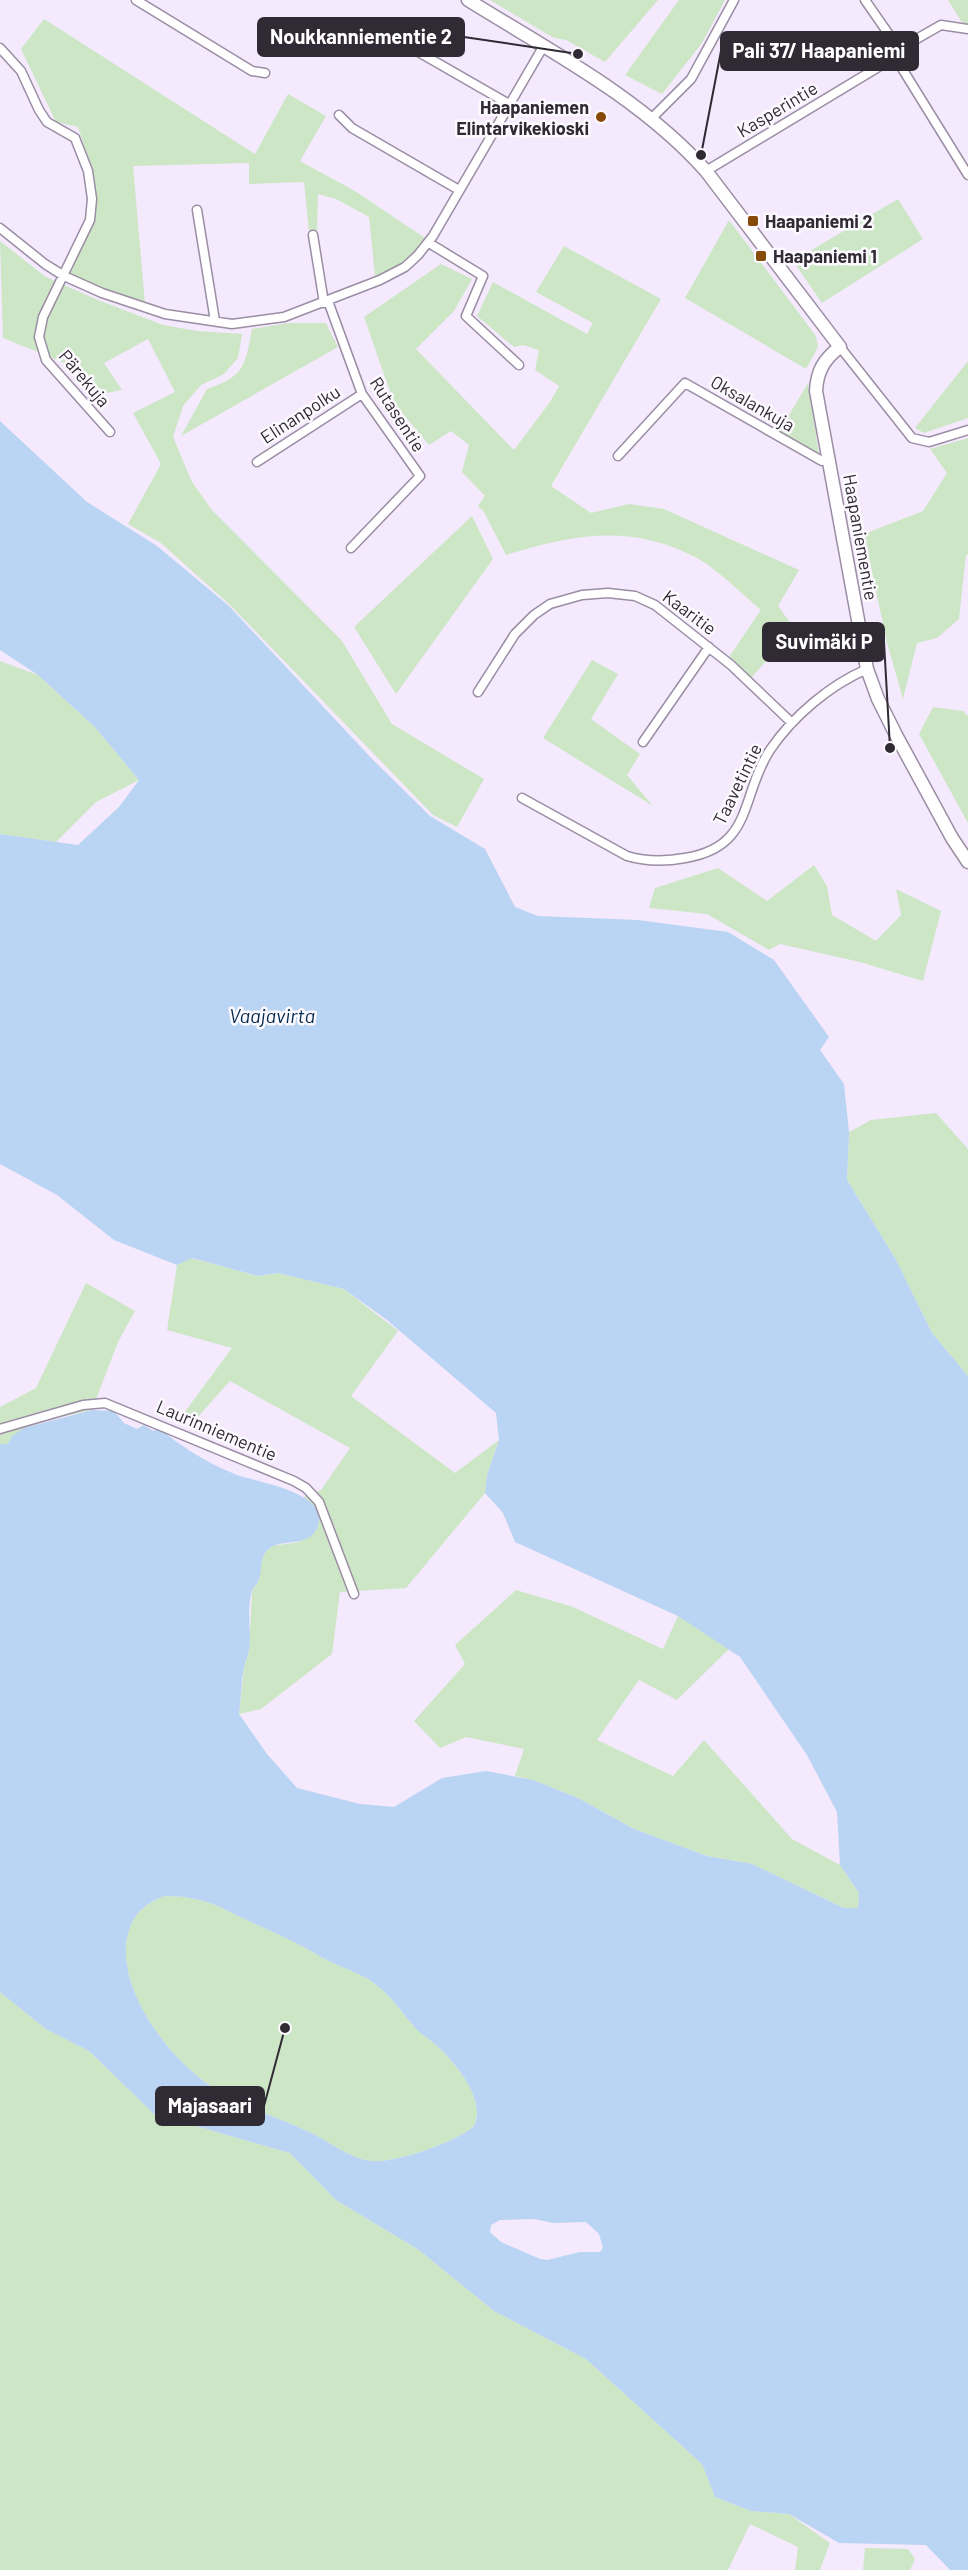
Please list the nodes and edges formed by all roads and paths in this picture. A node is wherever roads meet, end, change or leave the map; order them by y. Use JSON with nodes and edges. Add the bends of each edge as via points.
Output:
{"nodes":[{"id":1,"x":136,"y":0,"type":"edge"},
{"id":2,"x":468,"y":0,"type":"edge"},
{"id":3,"x":734,"y":0,"type":"edge"},
{"id":4,"x":865,"y":0,"type":"edge"},
{"id":5,"x":968,"y":29,"type":"edge"},
{"id":6,"x":382,"y":38,"type":"dead end"},
{"id":7,"x":543,"y":47,"type":"junction"},
{"id":8,"x":0,"y":48,"type":"edge"},
{"id":9,"x":897,"y":53,"type":"junction"},
{"id":10,"x":265,"y":73,"type":"dead end"},
{"id":11,"x":509,"y":104,"type":"junction"},
{"id":12,"x":339,"y":115,"type":"dead end"},
{"id":13,"x":651,"y":119,"type":"junction"},
{"id":14,"x":706,"y":171,"type":"junction"},
{"id":15,"x":968,"y":175,"type":"edge"},
{"id":16,"x":459,"y":190,"type":"junction"},
{"id":17,"x":197,"y":210,"type":"dead end"},
{"id":18,"x":0,"y":228,"type":"edge"},
{"id":19,"x":313,"y":235,"type":"dead end"},
{"id":20,"x":429,"y":243,"type":"junction"},
{"id":21,"x":64,"y":276,"type":"junction"},
{"id":22,"x":326,"y":302,"type":"junction"},
{"id":23,"x":215,"y":321,"type":"junction"},
{"id":24,"x":840,"y":347,"type":"junction"},
{"id":25,"x":519,"y":364,"type":"dead end"},
{"id":26,"x":362,"y":394,"type":"junction"},
{"id":27,"x":968,"y":430,"type":"edge"},
{"id":28,"x":110,"y":432,"type":"dead end"},
{"id":29,"x":618,"y":456,"type":"dead end"},
{"id":30,"x":828,"y":461,"type":"junction"},
{"id":31,"x":257,"y":462,"type":"dead end"},
{"id":32,"x":351,"y":548,"type":"dead end"},
{"id":33,"x":709,"y":647,"type":"junction"},
{"id":34,"x":867,"y":669,"type":"junction"},
{"id":35,"x":478,"y":692,"type":"dead end"},
{"id":36,"x":792,"y":723,"type":"junction"},
{"id":37,"x":644,"y":742,"type":"dead end"},
{"id":38,"x":522,"y":798,"type":"dead end"},
{"id":39,"x":968,"y":862,"type":"edge"},
{"id":40,"x":0,"y":1429,"type":"edge"},
{"id":41,"x":354,"y":1594,"type":"dead end"}],
"edges":[{"from":1,"to":10,"type":"street","via":[[252,71]]},
{"from":2,"to":7,"type":"street"},
{"from":3,"to":13,"type":"street","via":[[691,79]]},
{"from":4,"to":9,"type":"street"},
{"from":5,"to":9,"type":"street","name":"Kasperintie","via":[[940,25]]},
{"from":6,"to":11,"type":"street","via":[[401,42]]},
{"from":7,"to":11,"type":"street"},
{"from":7,"to":13,"type":"street"},
{"from":8,"to":21,"type":"street","name":"Pärekuja","via":[[21,70],[47,122],[75,138],[88,171],[90,220]]},
{"from":9,"to":14,"type":"street","name":"Kasperintie"},
{"from":9,"to":15,"type":"street"},
{"from":11,"to":16,"type":"street"},
{"from":12,"to":16,"type":"street","via":[[352,128]]},
{"from":13,"to":14,"type":"street"},
{"from":14,"to":24,"type":"street"},
{"from":16,"to":20,"type":"street"},
{"from":17,"to":23,"type":"street"},
{"from":18,"to":21,"type":"street"},
{"from":19,"to":22,"type":"street","name":"Rutasentie"},
{"from":20,"to":22,"type":"street","via":[[405,267]]},
{"from":20,"to":25,"type":"street","via":[[483,276],[466,316]]},
{"from":21,"to":23,"type":"street","via":[[165,314]]},
{"from":21,"to":28,"type":"street","name":"Pärekuja","via":[[43,317],[39,337],[46,360]]},
{"from":22,"to":23,"type":"street","via":[[261,321]]},
{"from":22,"to":26,"type":"street","name":"Rutasentie"},
{"from":24,"to":27,"type":"street","via":[[912,438],[928,442]]},
{"from":24,"to":30,"type":"street","name":"Haapaniementie","via":[[823,363],[816,382]]},
{"from":26,"to":31,"type":"street","name":"Elinanpolku"},
{"from":26,"to":32,"type":"street","name":"Rutasentie","via":[[420,476]]},
{"from":29,"to":30,"type":"street","name":"Oksalankuja","via":[[685,383]]},
{"from":30,"to":34,"type":"street","name":"Haapaniementie"},
{"from":33,"to":35,"type":"street","name":"Kaaritie","via":[[655,605],[635,596],[582,595],[550,604],[528,621],[515,634]]},
{"from":33,"to":36,"type":"street","name":"Kaaritie"},
{"from":33,"to":37,"type":"street"},
{"from":34,"to":36,"type":"street","name":"Taavetintie","via":[[832,688]]},
{"from":34,"to":39,"type":"street","name":"Haapaniementie","via":[[887,717]]},
{"from":36,"to":38,"type":"street","name":"Taavetintie","via":[[756,774],[739,824],[725,843],[710,852],[662,862],[643,861]]},
{"from":40,"to":41,"type":"street","name":"Laurinniementie","via":[[83,1405],[105,1403],[294,1481],[320,1502]]}]}
